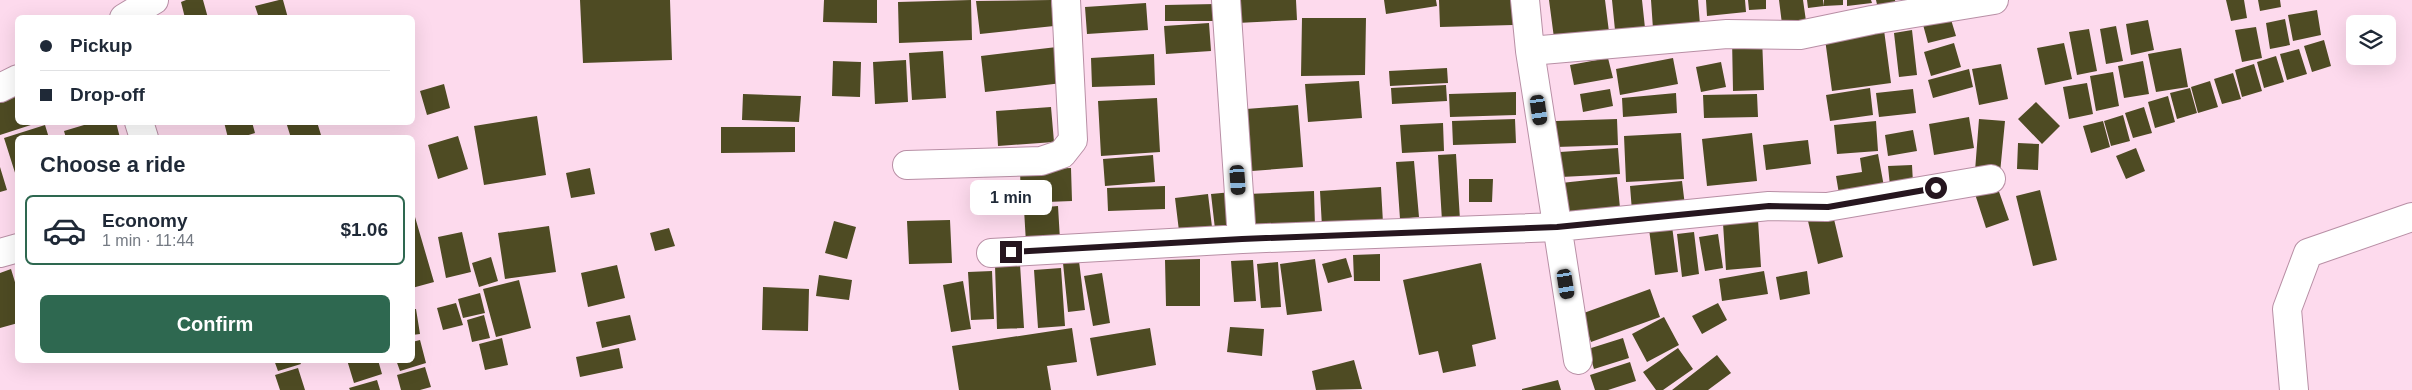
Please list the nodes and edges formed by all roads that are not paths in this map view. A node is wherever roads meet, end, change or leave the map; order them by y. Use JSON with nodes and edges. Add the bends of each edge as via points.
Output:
{"nodes":[{"id":1,"x":154,"y":0,"type":"edge"},
{"id":2,"x":1066,"y":0,"type":"edge"},
{"id":3,"x":1226,"y":0,"type":"edge"},
{"id":4,"x":1525,"y":0,"type":"edge"},
{"id":5,"x":1994,"y":0,"type":"edge"},
{"id":6,"x":129,"y":15,"type":"edge"},
{"id":7,"x":1530,"y":51,"type":"junction"},
{"id":8,"x":15,"y":80,"type":"edge"},
{"id":9,"x":0,"y":88,"type":"edge"},
{"id":10,"x":907,"y":165,"type":"dead end"},
{"id":11,"x":1991,"y":179,"type":"dead end"},
{"id":12,"x":2412,"y":217,"type":"edge"},
{"id":13,"x":1557,"y":227,"type":"junction"},
{"id":14,"x":1242,"y":239,"type":"junction"},
{"id":15,"x":15,"y":249,"type":"edge"},
{"id":16,"x":992,"y":252,"type":"dead end"},
{"id":17,"x":0,"y":253,"type":"edge"},
{"id":18,"x":1578,"y":360,"type":"dead end"},
{"id":19,"x":2294,"y":390,"type":"edge"}],
"edges":[{"from":1,"to":6,"type":"street"},
{"from":2,"to":10,"type":"street","via":[[1074,140],[1062,154],[1041,161]]},
{"from":3,"to":14,"type":"street"},
{"from":4,"to":7,"type":"street"},
{"from":5,"to":7,"type":"street","via":[[1800,35],[1727,34]]},
{"from":7,"to":13,"type":"street"},
{"from":8,"to":9,"type":"street"},
{"from":11,"to":13,"type":"street","via":[[1828,207],[1769,206]]},
{"from":12,"to":19,"type":"street","via":[[2308,253],[2287,309]]},
{"from":13,"to":14,"type":"street"},
{"from":13,"to":18,"type":"street"},
{"from":14,"to":16,"type":"street"},
{"from":15,"to":17,"type":"street"}]}
